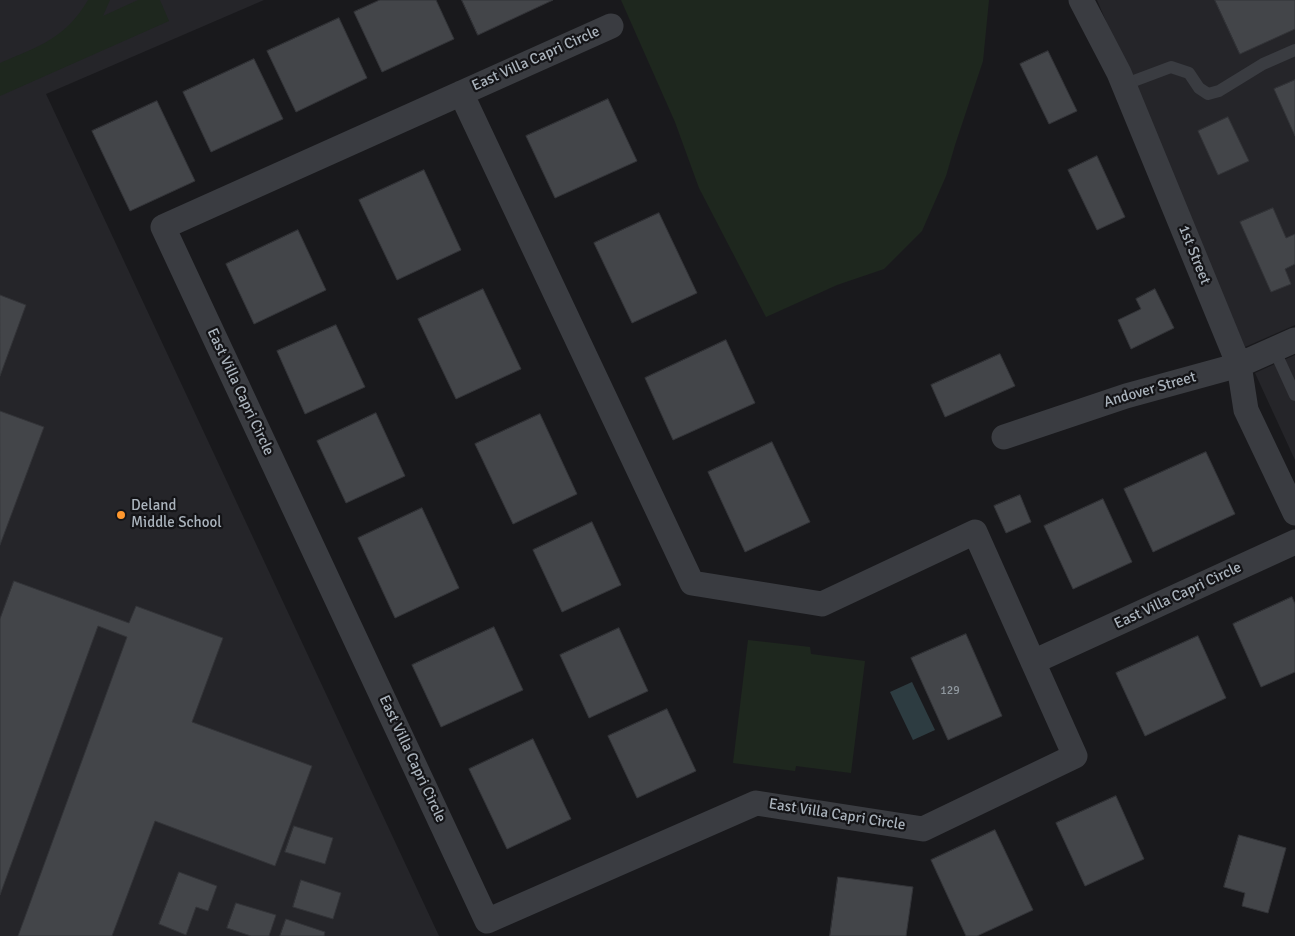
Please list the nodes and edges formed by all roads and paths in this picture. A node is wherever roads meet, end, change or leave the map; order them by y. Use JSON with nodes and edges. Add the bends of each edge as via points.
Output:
{"nodes":[{"id":1,"x":1081,"y":0,"type":"edge"},
{"id":2,"x":611,"y":26,"type":"dead end"},
{"id":3,"x":1295,"y":50,"type":"edge"},
{"id":4,"x":1123,"y":85,"type":"junction"},
{"id":5,"x":460,"y":93,"type":"junction"},
{"id":6,"x":1284,"y":345,"type":"edge"},
{"id":7,"x":1239,"y":365,"type":"junction"},
{"id":8,"x":1295,"y":395,"type":"edge"},
{"id":9,"x":1004,"y":437,"type":"dead end"},
{"id":10,"x":1295,"y":513,"type":"edge"},
{"id":11,"x":1295,"y":542,"type":"edge"},
{"id":12,"x":1033,"y":662,"type":"junction"}],
"edges":[{"from":1,"to":4,"type":"street","name":"1st Street"},
{"from":2,"to":5,"type":"street","name":"East Villa Capri Circle"},
{"from":3,"to":4,"type":"lane","via":[[1208,94],[1199,88],[1189,73],[1171,66]]},
{"from":4,"to":7,"type":"street","name":"1st Street"},
{"from":5,"to":12,"type":"street","name":"East Villa Capri Circle","via":[[692,583],[822,604],[975,532]]},
{"from":5,"to":12,"type":"street","name":"East Villa Capri Circle","via":[[164,227],[487,921],[756,803],[924,828],[1075,756]]},
{"from":6,"to":7,"type":"street","name":"Andover Street"},
{"from":6,"to":8,"type":"lane"},
{"from":7,"to":9,"type":"street","name":"Andover Street","via":[[1126,396]]},
{"from":7,"to":10,"type":"street","name":"1st Street","via":[[1246,410]]},
{"from":11,"to":12,"type":"street","name":"East Villa Capri Circle"}]}
